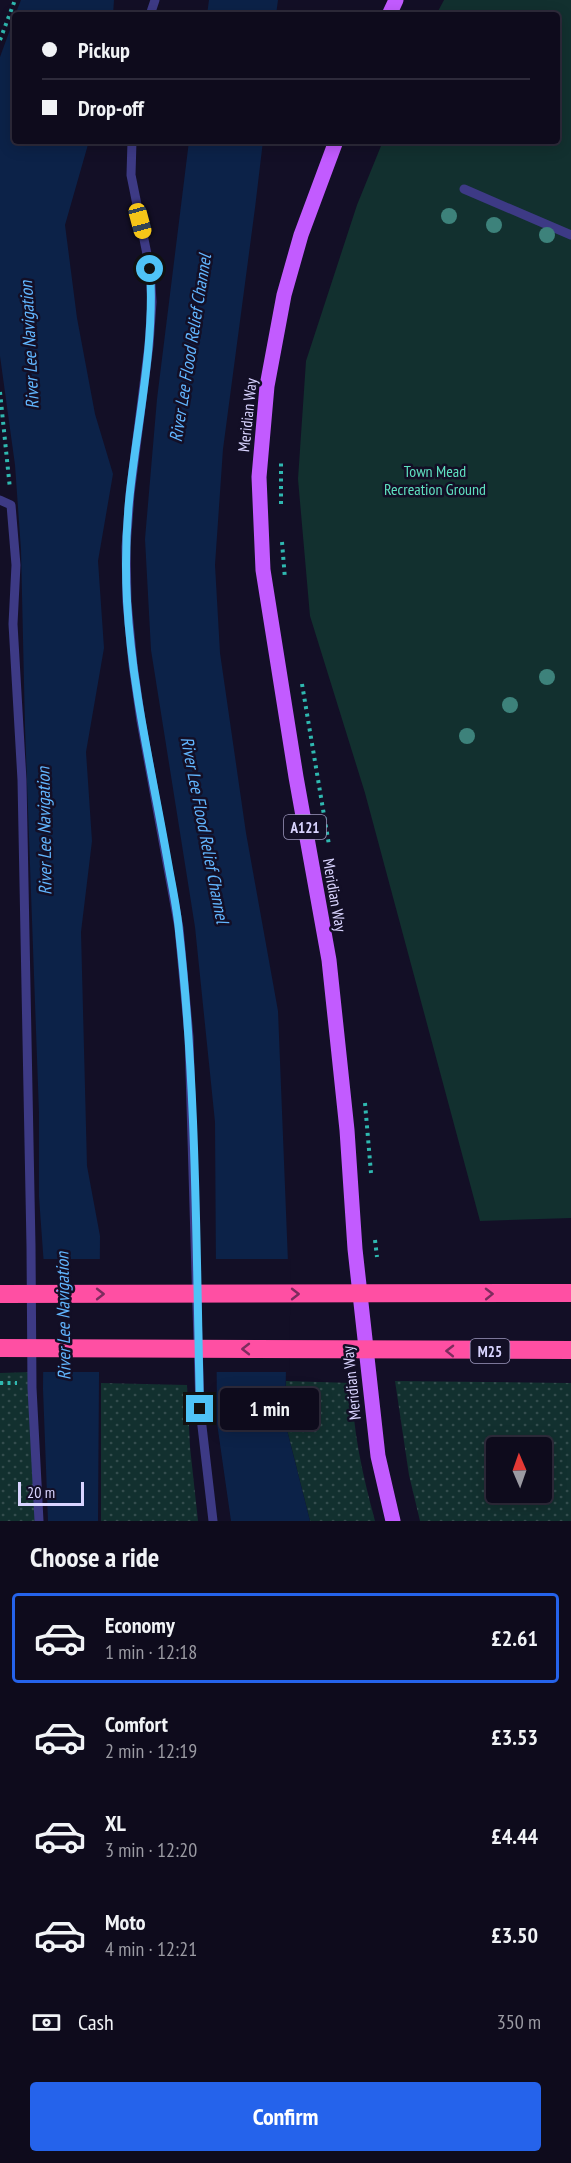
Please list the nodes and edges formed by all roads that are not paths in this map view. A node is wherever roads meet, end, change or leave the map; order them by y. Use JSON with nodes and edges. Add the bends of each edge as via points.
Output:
{"nodes":[{"id":1,"x":132,"y":144,"type":"edge"},
{"id":2,"x":335,"y":144,"type":"edge"},
{"id":3,"x":464,"y":189,"type":"dead end"},
{"id":4,"x":571,"y":235,"type":"edge"},
{"id":5,"x":0,"y":500,"type":"edge"},
{"id":6,"x":571,"y":1293,"type":"edge"},
{"id":7,"x":0,"y":1294,"type":"edge"},
{"id":8,"x":0,"y":1348,"type":"edge"},
{"id":9,"x":571,"y":1350,"type":"edge"},
{"id":10,"x":39,"y":1521,"type":"edge"},
{"id":11,"x":213,"y":1521,"type":"edge"},
{"id":12,"x":393,"y":1521,"type":"edge"}],
"edges":[{"from":1,"to":11,"type":"lane","via":[[131,175],[150,269],[152,302],[130,494],[127,602],[141,721],[179,928],[189,1037],[200,1409]]},
{"from":2,"to":12,"type":"main road","name":"Meridian Way","number":"A121","via":[[301,235],[284,295],[267,386],[259,477],[263,570],[328,960],[376,1444]]},
{"from":3,"to":4,"type":"lane"},
{"from":5,"to":10,"type":"lane","via":[[11,505],[15,565],[32,1388]]},
{"from":7,"to":6,"type":"highway","one_way":true},
{"from":9,"to":8,"type":"highway","number":"M25","one_way":true}]}
